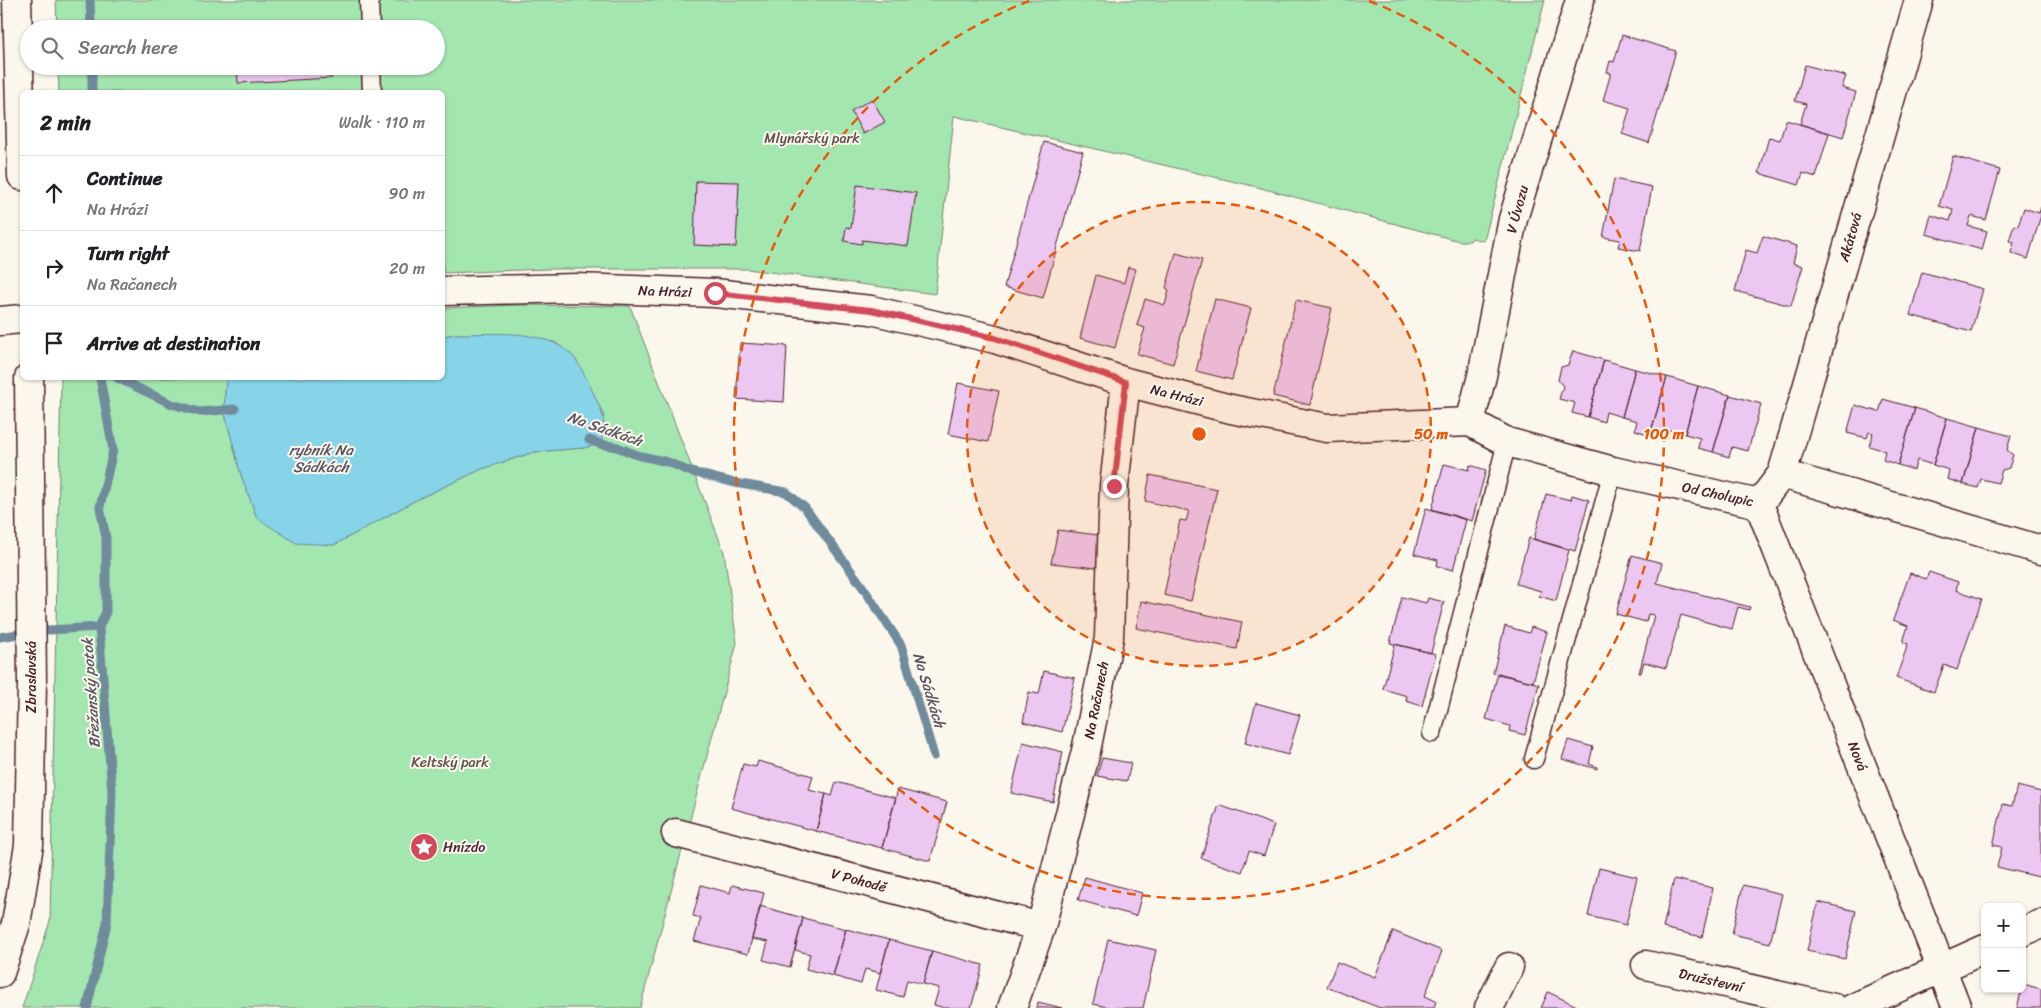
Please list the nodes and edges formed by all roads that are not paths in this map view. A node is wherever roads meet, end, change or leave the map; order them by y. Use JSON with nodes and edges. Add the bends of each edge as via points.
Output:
{"nodes":[{"id":1,"x":17,"y":0,"type":"edge"},
{"id":2,"x":369,"y":0,"type":"edge"},
{"id":3,"x":1580,"y":0,"type":"edge"},
{"id":4,"x":1919,"y":0,"type":"edge"},
{"id":5,"x":370,"y":20,"type":"edge"},
{"id":6,"x":371,"y":75,"type":"edge"},
{"id":7,"x":372,"y":90,"type":"edge"},
{"id":8,"x":20,"y":106,"type":"edge"},
{"id":9,"x":445,"y":291,"type":"edge"},
{"id":10,"x":20,"y":319,"type":"edge"},
{"id":11,"x":0,"y":321,"type":"edge"},
{"id":12,"x":29,"y":380,"type":"edge"},
{"id":13,"x":1126,"y":382,"type":"junction"},
{"id":14,"x":1470,"y":422,"type":"junction"},
{"id":15,"x":1507,"y":442,"type":"junction"},
{"id":16,"x":1613,"y":471,"type":"junction"},
{"id":17,"x":1782,"y":474,"type":"junction"},
{"id":18,"x":1759,"y":504,"type":"junction"},
{"id":19,"x":2041,"y":550,"type":"edge"},
{"id":20,"x":1432,"y":733,"type":"dead end"},
{"id":21,"x":1534,"y":759,"type":"dead end"},
{"id":22,"x":676,"y":833,"type":"dead end"},
{"id":23,"x":2041,"y":924,"type":"edge"},
{"id":24,"x":1041,"y":927,"type":"junction"},
{"id":25,"x":2026,"y":930,"type":"edge"},
{"id":26,"x":1981,"y":951,"type":"edge"},
{"id":27,"x":1646,"y":965,"type":"dead end"},
{"id":28,"x":1508,"y":967,"type":"dead end"},
{"id":29,"x":1941,"y":969,"type":"junction"},
{"id":30,"x":0,"y":973,"type":"edge"},
{"id":31,"x":1012,"y":1008,"type":"edge"},
{"id":32,"x":1489,"y":1008,"type":"edge"},
{"id":33,"x":1834,"y":1008,"type":"edge"},
{"id":34,"x":1853,"y":1008,"type":"edge"},
{"id":35,"x":1957,"y":1008,"type":"edge"}],
"edges":[{"from":1,"to":8,"type":"street"},
{"from":2,"to":5,"type":"lane"},
{"from":3,"to":14,"type":"street","name":"V Úvozu","via":[[1513,218]]},
{"from":4,"to":17,"type":"street","name":"Akátová"},
{"from":6,"to":7,"type":"lane"},
{"from":9,"to":13,"type":"street","name":"Na Hrázi","via":[[577,288],[715,293],[871,310],[995,338]]},
{"from":10,"to":11,"type":"street"},
{"from":12,"to":30,"type":"street","name":"Zbraslavská","via":[[32,683],[29,845],[16,924]]},
{"from":13,"to":14,"type":"street","name":"Na Hrázi","via":[[1231,409],[1327,428]]},
{"from":13,"to":24,"type":"street","name":"Na Račanech","via":[[1114,486],[1109,638],[1086,752]]},
{"from":14,"to":15,"type":"street","name":"Od Cholupic"},
{"from":15,"to":16,"type":"street","name":"Od Cholupic"},
{"from":15,"to":20,"type":"lane"},
{"from":16,"to":18,"type":"street","name":"Od Cholupic"},
{"from":16,"to":21,"type":"lane"},
{"from":17,"to":18,"type":"street","name":"Od Cholupic"},
{"from":17,"to":19,"type":"street"},
{"from":18,"to":29,"type":"street","name":"Nová"},
{"from":22,"to":24,"type":"street","name":"V Pohodě"},
{"from":23,"to":25,"type":"street"},
{"from":24,"to":31,"type":"street","name":"Na Račanech"},
{"from":26,"to":29,"type":"street"},
{"from":27,"to":33,"type":"street","name":"Družstevní"},
{"from":28,"to":32,"type":"street"},
{"from":29,"to":34,"type":"street"},
{"from":29,"to":35,"type":"street","name":"Nová"}]}
